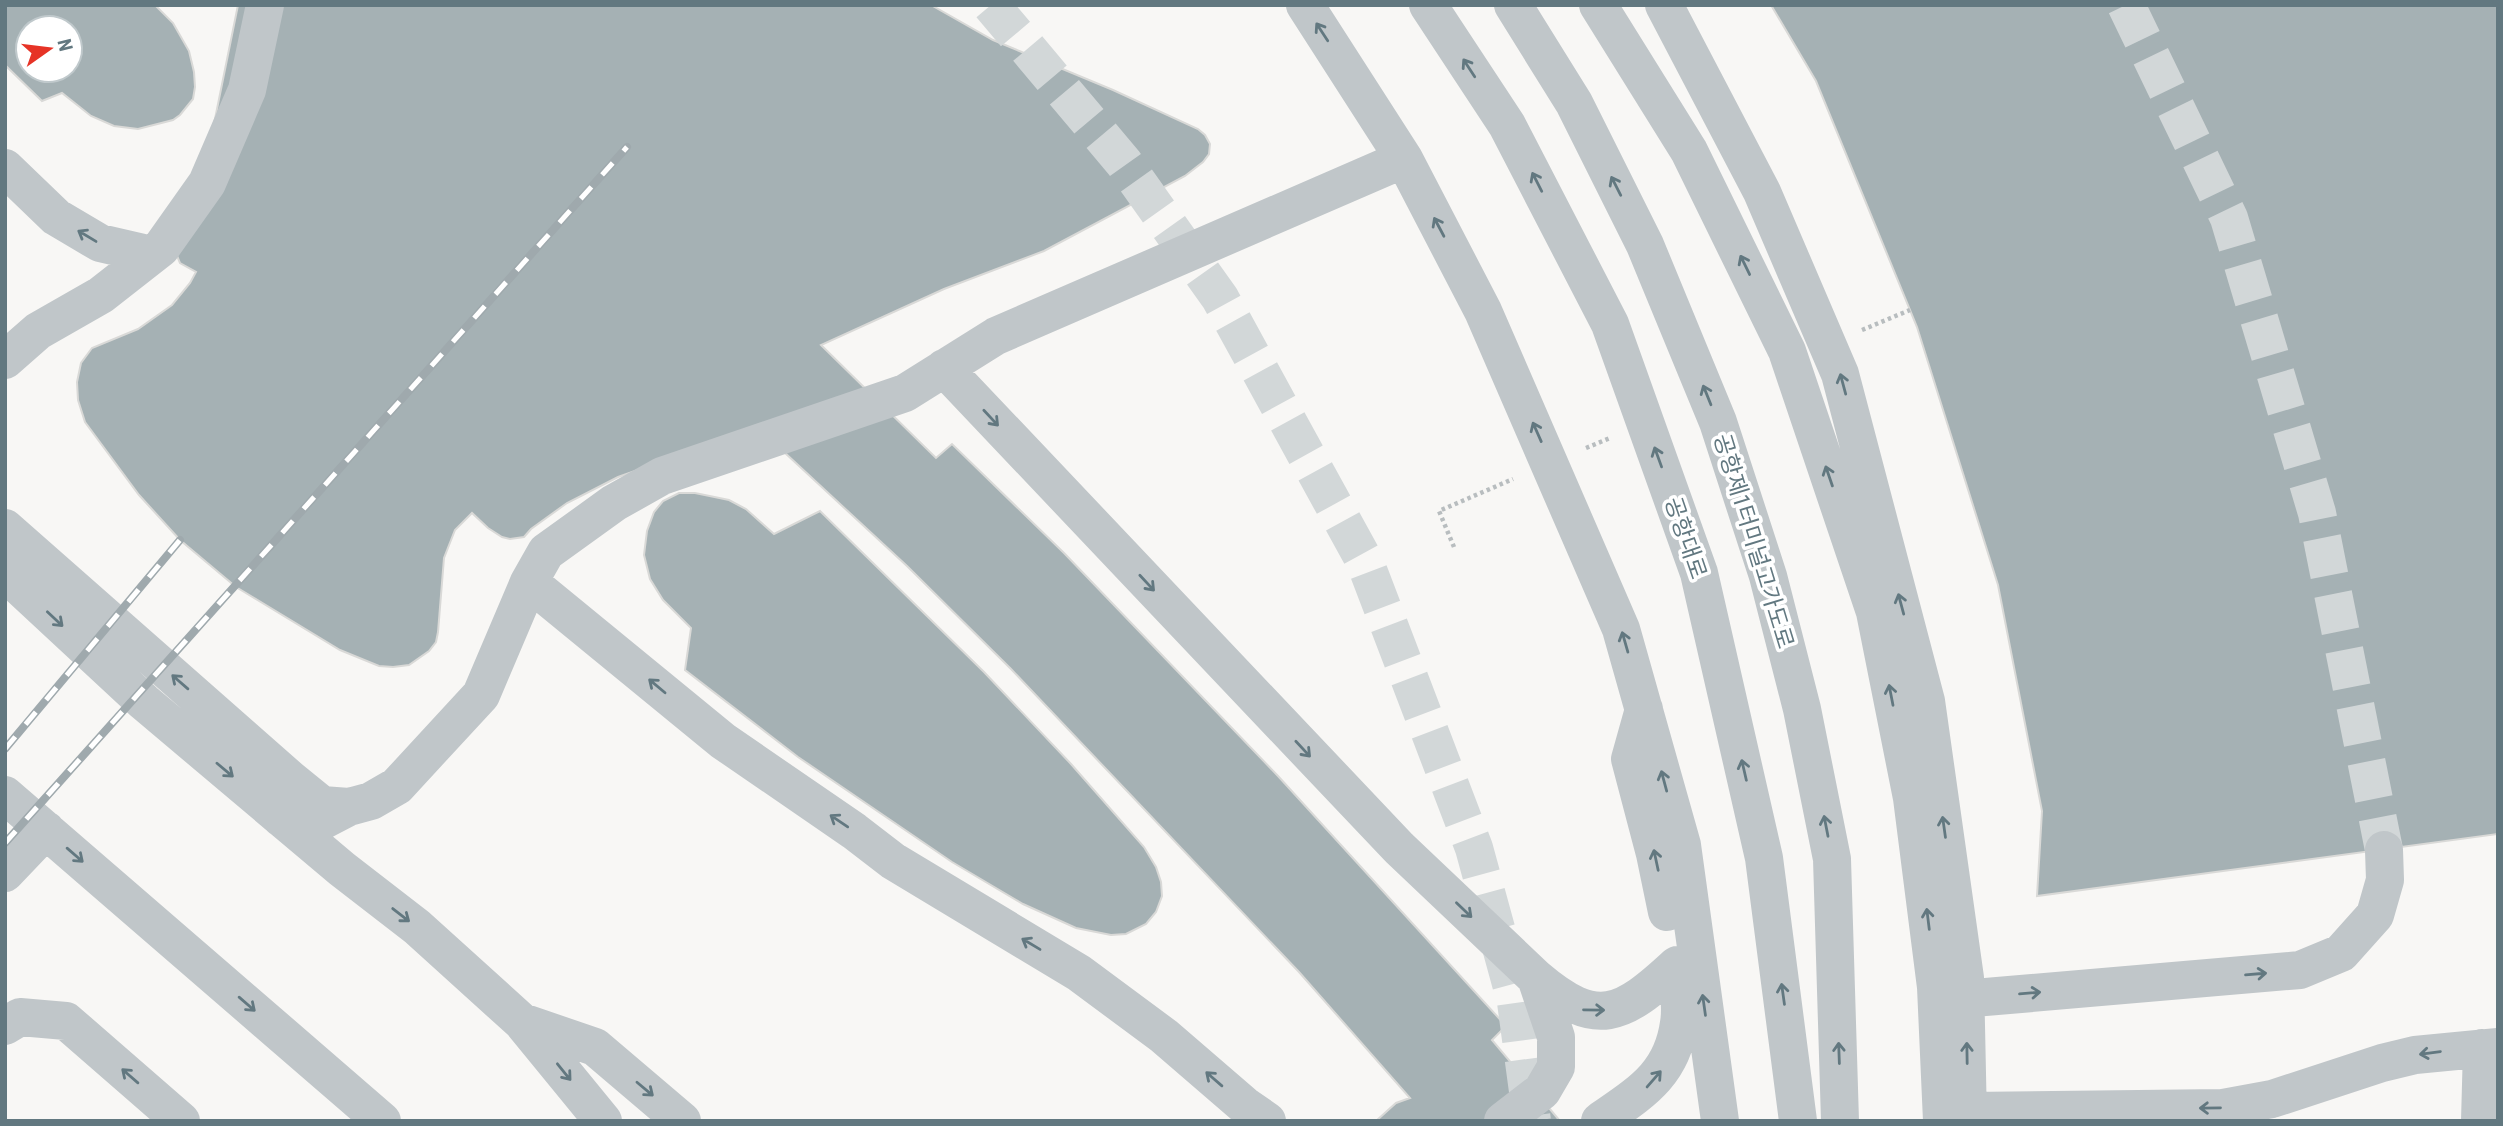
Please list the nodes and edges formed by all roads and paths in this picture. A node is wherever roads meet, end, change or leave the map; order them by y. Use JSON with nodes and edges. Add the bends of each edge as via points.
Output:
{"nodes":[{"id":1,"x":265,"y":5,"type":"edge"},
{"id":2,"x":1305,"y":5,"type":"edge"},
{"id":3,"x":1429,"y":5,"type":"edge"},
{"id":4,"x":1513,"y":5,"type":"edge"},
{"id":5,"x":1598,"y":5,"type":"edge"},
{"id":6,"x":1664,"y":5,"type":"edge"},
{"id":7,"x":1404,"y":159,"type":"junction"},
{"id":8,"x":5,"y":168,"type":"edge"},
{"id":9,"x":152,"y":255,"type":"junction"},
{"id":10,"x":5,"y":360,"type":"edge"},
{"id":11,"x":944,"y":368,"type":"junction"},
{"id":12,"x":5,"y":528,"type":"edge"},
{"id":13,"x":5,"y":573,"type":"edge"},
{"id":14,"x":529,"y":582,"type":"junction"},
{"id":15,"x":1644,"y":707,"type":"junction"},
{"id":16,"x":5,"y":795,"type":"edge"},
{"id":17,"x":349,"y":807,"type":"junction"},
{"id":18,"x":281,"y":818,"type":"junction"},
{"id":19,"x":46,"y":830,"type":"junction"},
{"id":20,"x":2385,"y":850,"type":"tunnel mouth"},
{"id":21,"x":5,"y":873,"type":"edge"},
{"id":22,"x":1677,"y":965,"type":"junction"},
{"id":23,"x":1535,"y":978,"type":"junction"},
{"id":24,"x":1937,"y":1001,"type":"junction"},
{"id":25,"x":522,"y":1022,"type":"junction"},
{"id":26,"x":5,"y":1026,"type":"edge"},
{"id":27,"x":2490,"y":1048,"type":"edge"},
{"id":28,"x":1798,"y":1117,"type":"edge"},
{"id":29,"x":1959,"y":1117,"type":"edge"},
{"id":30,"x":181,"y":1121,"type":"edge"},
{"id":31,"x":382,"y":1121,"type":"edge"},
{"id":32,"x":603,"y":1121,"type":"edge"},
{"id":33,"x":682,"y":1121,"type":"edge"},
{"id":34,"x":1267,"y":1121,"type":"edge"},
{"id":35,"x":1503,"y":1121,"type":"edge"},
{"id":36,"x":1600,"y":1121,"type":"edge"},
{"id":37,"x":1720,"y":1121,"type":"edge"},
{"id":38,"x":1840,"y":1121,"type":"edge"},
{"id":39,"x":2480,"y":1121,"type":"edge"}],
"edges":[{"from":1,"to":9,"type":"street","via":[[247,90],[206,183]]},
{"from":7,"to":2,"type":"street","one_way":true},
{"from":28,"to":3,"type":"street","name":"공항대로","one_way":true,"via":[[1765,858],[1699,573],[1610,324],[1507,125]]},
{"from":38,"to":4,"type":"street","name":"공항제1터미널고가도로","one_way":true,"via":[[1832,859],[1802,709],[1768,576],[1718,422],[1645,244],[1574,103]]},
{"from":24,"to":5,"type":"street","one_way":true,"via":[[1912,798],[1875,612],[1791,364],[1689,151]]},
{"from":29,"to":6,"type":"street","one_way":true,"via":[[1965,978],[1926,701],[1840,374],[1762,192]]},
{"from":7,"to":11,"type":"street","via":[[996,336]]},
{"from":15,"to":7,"type":"street","one_way":true,"via":[[1621,629],[1549,459],[1483,311]]},
{"from":9,"to":8,"type":"street","one_way":true,"via":[[100,243],[56,217]]},
{"from":9,"to":10,"type":"street","via":[[101,295],[37,331]]},
{"from":11,"to":14,"type":"street","via":[[905,393],[662,475],[546,552]]},
{"from":11,"to":23,"type":"street","one_way":true,"via":[[1390,839]]},
{"from":17,"to":12,"type":"street","one_way":true,"via":[[323,805],[290,779]]},
{"from":13,"to":18,"type":"street","one_way":true,"via":[[144,702]]},
{"from":14,"to":17,"type":"street","via":[[481,695],[397,786]]},
{"from":34,"to":14,"type":"street","one_way":true,"via":[[1079,973],[893,861],[723,741]]},
{"from":22,"to":15,"type":"street","one_way":true,"via":[[1630,759]]},
{"from":37,"to":15,"type":"street","one_way":true,"via":[[1682,845]]},
{"from":16,"to":19,"type":"street"},
{"from":17,"to":18,"type":"street","via":[[324,820]]},
{"from":18,"to":25,"type":"street","one_way":true,"via":[[416,927]]},
{"from":19,"to":21,"type":"street"},
{"from":19,"to":31,"type":"street","one_way":true},
{"from":24,"to":20,"type":"street","one_way":true,"via":[[2300,970],[2341,953],[2375,915],[2385,880]]},
{"from":23,"to":22,"type":"street","one_way":true,"via":[[1558,998],[1583,1010],[1615,1010],[1646,994]]},
{"from":36,"to":22,"type":"street","one_way":true,"via":[[1642,1091],[1669,1061],[1679,1022]]},
{"from":23,"to":35,"type":"street","via":[[1556,1037],[1556,1067],[1542,1091]]},
{"from":24,"to":29,"type":"street"},
{"from":25,"to":32,"type":"street","one_way":true},
{"from":25,"to":33,"type":"street","one_way":true,"via":[[595,1047]]},
{"from":30,"to":26,"type":"street","one_way":true,"via":[[66,1021],[20,1017]]},
{"from":27,"to":29,"type":"street","one_way":true,"via":[[2415,1055],[2272,1099],[2223,1108]]},
{"from":27,"to":39,"type":"street"}]}
